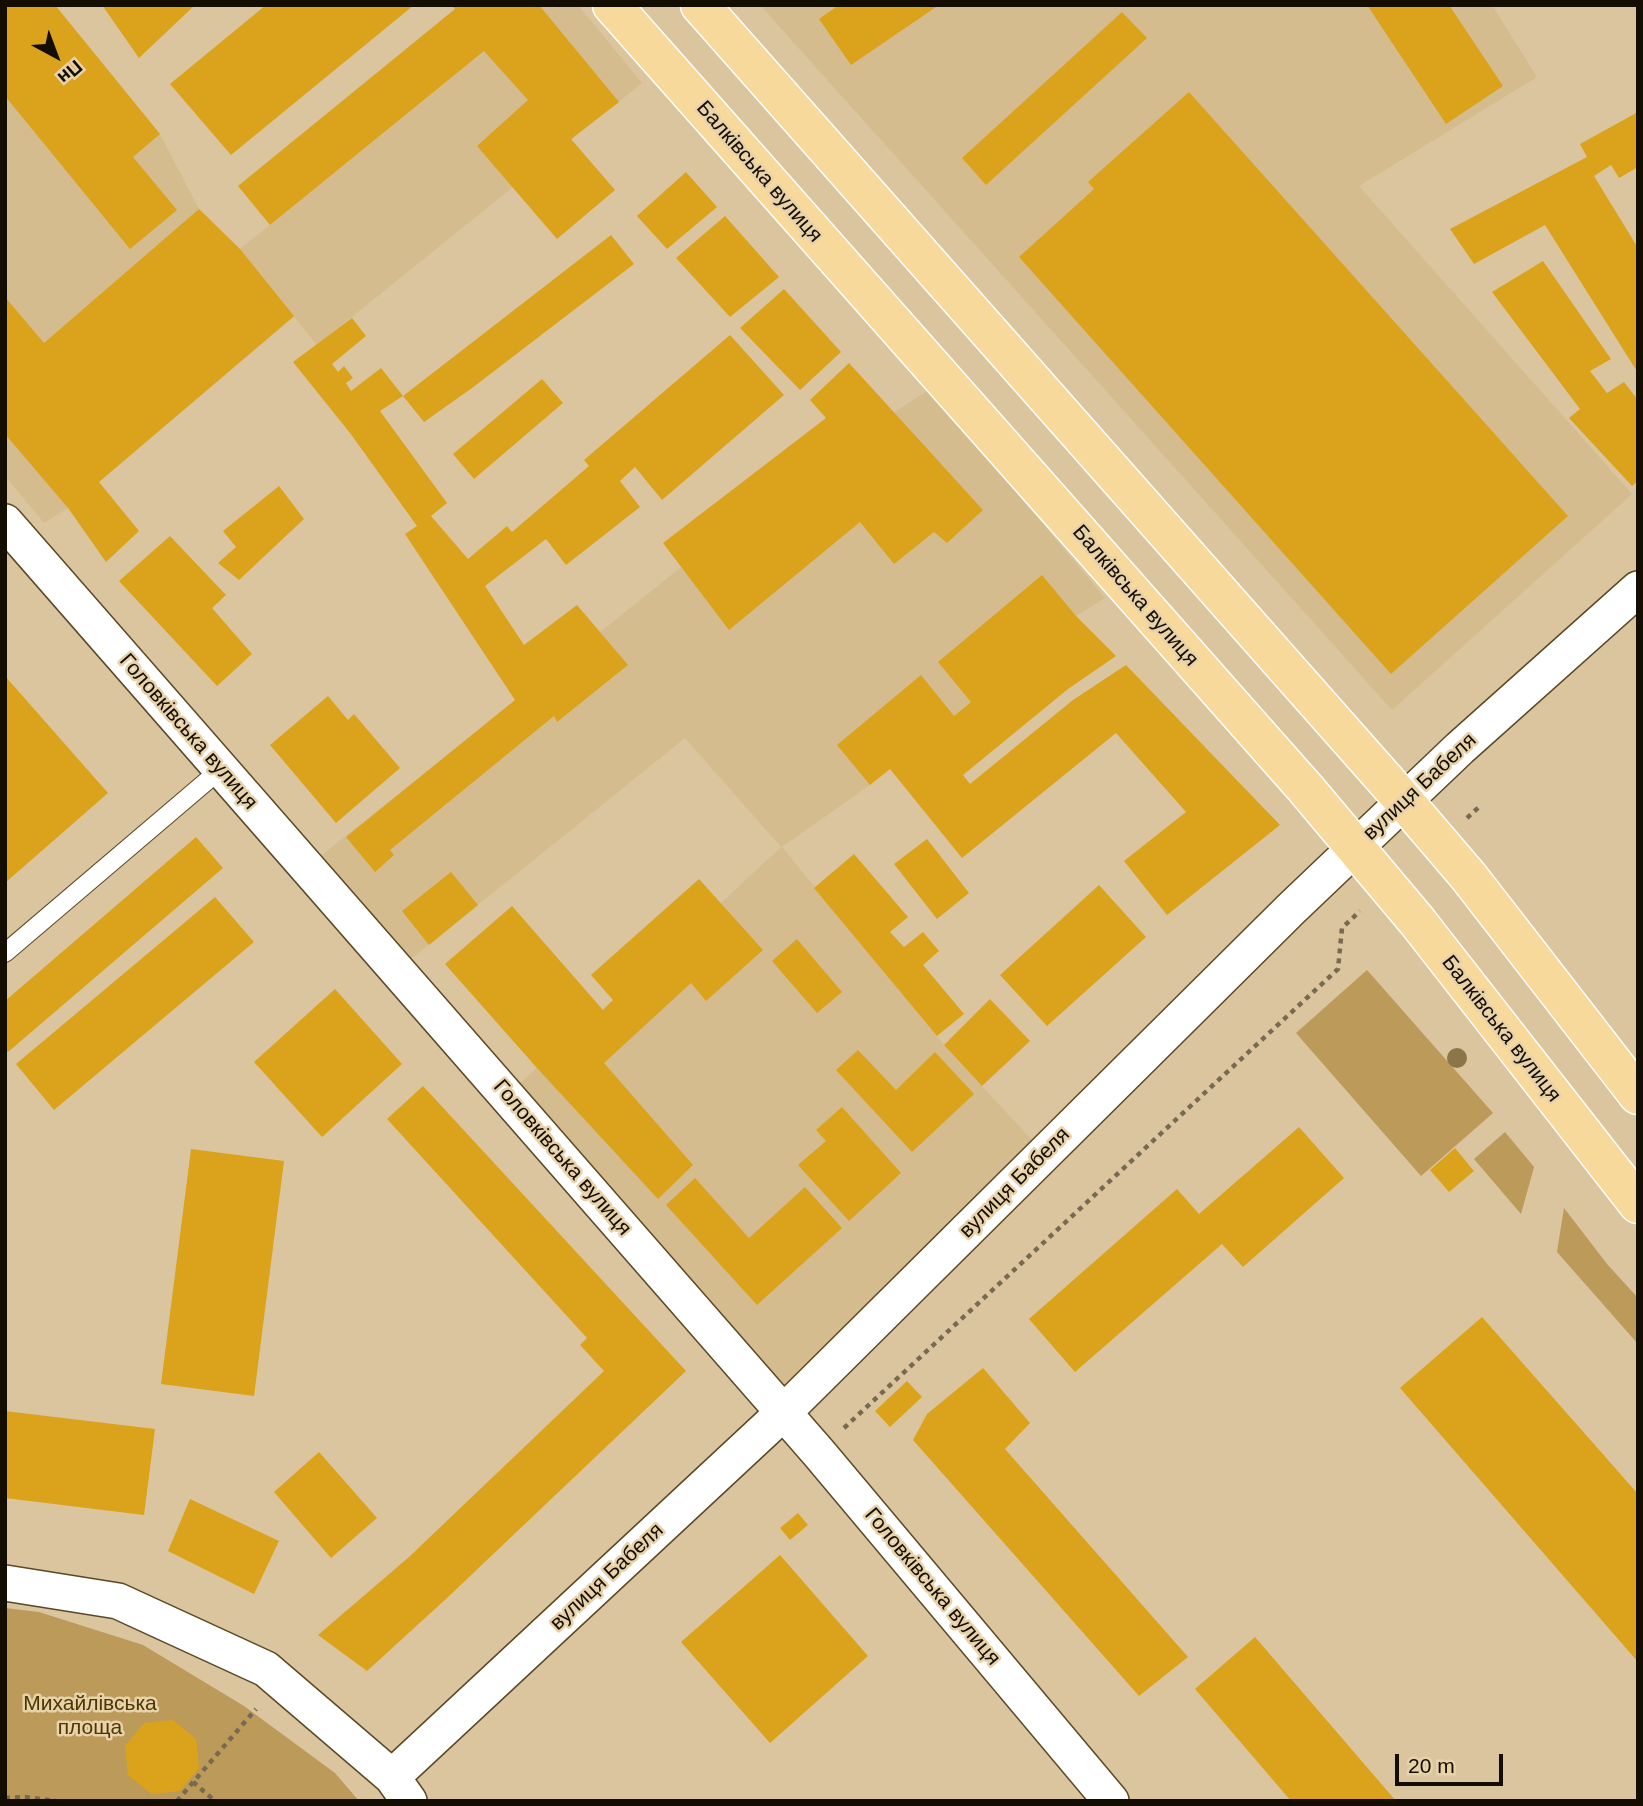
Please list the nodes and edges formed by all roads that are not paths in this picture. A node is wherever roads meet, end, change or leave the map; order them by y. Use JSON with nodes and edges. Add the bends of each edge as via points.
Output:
{"nodes":[{"id":1,"x":612,"y":5,"type":"edge"},
{"id":2,"x":700,"y":5,"type":"edge"},
{"id":3,"x":5,"y":522,"type":"edge"},
{"id":4,"x":1638,"y":589,"type":"edge"},
{"id":5,"x":221,"y":769,"type":"junction"},
{"id":6,"x":1404,"y":801,"type":"junction"},
{"id":7,"x":1355,"y":848,"type":"junction"},
{"id":8,"x":5,"y":953,"type":"edge"},
{"id":9,"x":1638,"y":1095,"type":"edge"},
{"id":10,"x":1638,"y":1204,"type":"edge"},
{"id":11,"x":784,"y":1412,"type":"junction"},
{"id":12,"x":5,"y":1583,"type":"edge"},
{"id":13,"x":400,"y":1789,"type":"edge"},
{"id":14,"x":1111,"y":1801,"type":"edge"}],
"edges":[{"from":1,"to":7,"type":"main road","name":"Балківська вулиця"},
{"from":2,"to":6,"type":"main road"},
{"from":3,"to":5,"type":"street","name":"Головківська вулиця"},
{"from":4,"to":6,"type":"street","name":"вулиця Бабеля"},
{"from":5,"to":8,"type":"lane"},
{"from":5,"to":11,"type":"street","name":"Головківська вулиця"},
{"from":6,"to":7,"type":"street","name":"вулиця Бабеля"},
{"from":6,"to":9,"type":"main road","via":[[1469,877]]},
{"from":7,"to":10,"type":"main road","name":"Балківська вулиця"},
{"from":7,"to":11,"type":"street","name":"вулиця Бабеля"},
{"from":11,"to":13,"type":"street","name":"вулиця Бабеля"},
{"from":11,"to":14,"type":"street","name":"Головківська вулиця"},
{"from":12,"to":13,"type":"street","via":[[118,1601],[266,1669]]}]}
